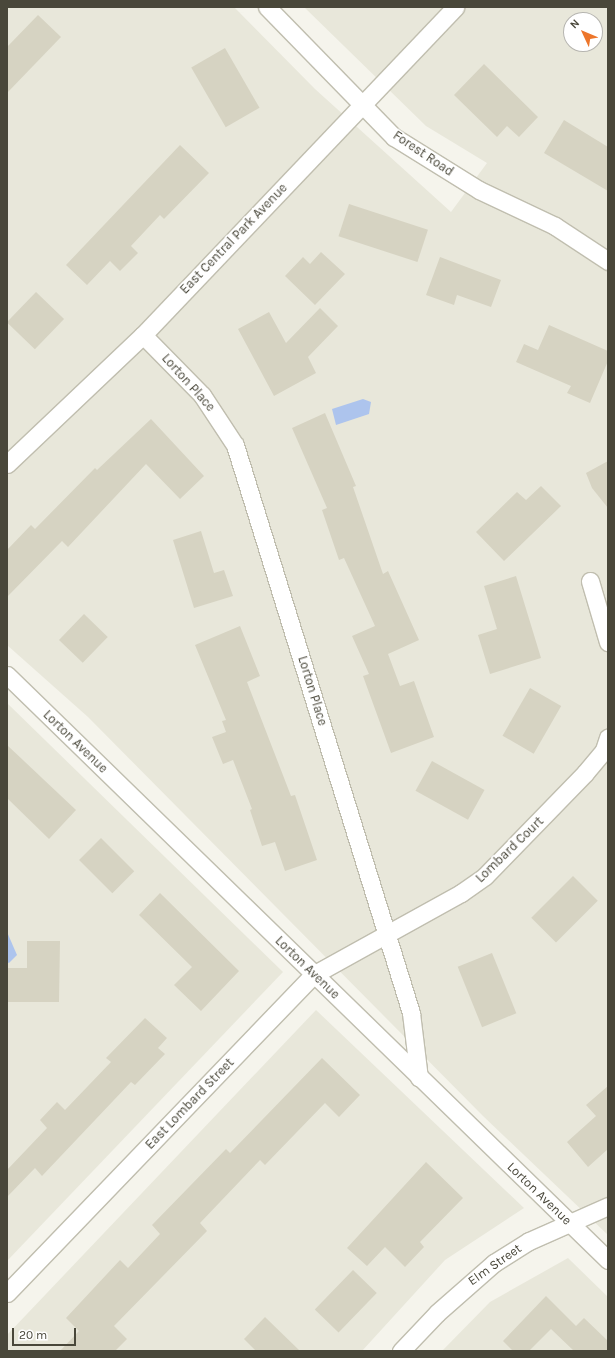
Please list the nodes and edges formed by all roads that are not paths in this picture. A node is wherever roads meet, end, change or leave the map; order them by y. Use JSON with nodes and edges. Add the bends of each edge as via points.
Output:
{"nodes":[{"id":1,"x":267,"y":7,"type":"edge"},
{"id":2,"x":455,"y":7,"type":"edge"},
{"id":3,"x":362,"y":105,"type":"junction"},
{"id":4,"x":608,"y":261,"type":"edge"},
{"id":5,"x":143,"y":335,"type":"junction"},
{"id":6,"x":7,"y":464,"type":"edge"},
{"id":7,"x":590,"y":580,"type":"dead end"},
{"id":8,"x":608,"y":642,"type":"edge"},
{"id":9,"x":7,"y":675,"type":"edge"},
{"id":10,"x":608,"y":738,"type":"edge"},
{"id":11,"x":387,"y":934,"type":"junction"},
{"id":12,"x":313,"y":975,"type":"junction"},
{"id":13,"x":419,"y":1078,"type":"junction"},
{"id":14,"x":608,"y":1206,"type":"edge"},
{"id":15,"x":570,"y":1224,"type":"junction"},
{"id":16,"x":608,"y":1260,"type":"edge"},
{"id":17,"x":7,"y":1293,"type":"edge"},
{"id":18,"x":401,"y":1351,"type":"edge"}],
"edges":[{"from":1,"to":3,"type":"street","name":"Forest Road"},
{"from":2,"to":3,"type":"street","name":"East Central Park Avenue"},
{"from":3,"to":4,"type":"street","name":"Forest Road","via":[[394,137],[430,161],[478,190],[554,226]]},
{"from":3,"to":5,"type":"street","name":"East Central Park Avenue"},
{"from":5,"to":6,"type":"street","name":"East Central Park Avenue"},
{"from":5,"to":11,"type":"street","name":"Lorton Place","via":[[202,395],[235,445]]},
{"from":7,"to":8,"type":"street"},
{"from":9,"to":12,"type":"street","name":"Lorton Avenue"},
{"from":10,"to":11,"type":"street","name":"Lombard Court","via":[[604,750],[585,773],[485,876],[461,893]]},
{"from":11,"to":12,"type":"street","name":"East Lombard Street"},
{"from":11,"to":13,"type":"street","name":"Lorton Place","via":[[411,1013]]},
{"from":12,"to":13,"type":"street","name":"Lorton Avenue"},
{"from":12,"to":17,"type":"street","name":"East Lombard Street"},
{"from":13,"to":15,"type":"street","name":"Lorton Avenue"},
{"from":14,"to":15,"type":"street","name":"Elm Street"},
{"from":15,"to":16,"type":"street","name":"Lorton Avenue"},
{"from":15,"to":18,"type":"street","name":"Elm Street","via":[[530,1241],[494,1263],[437,1313]]}]}
